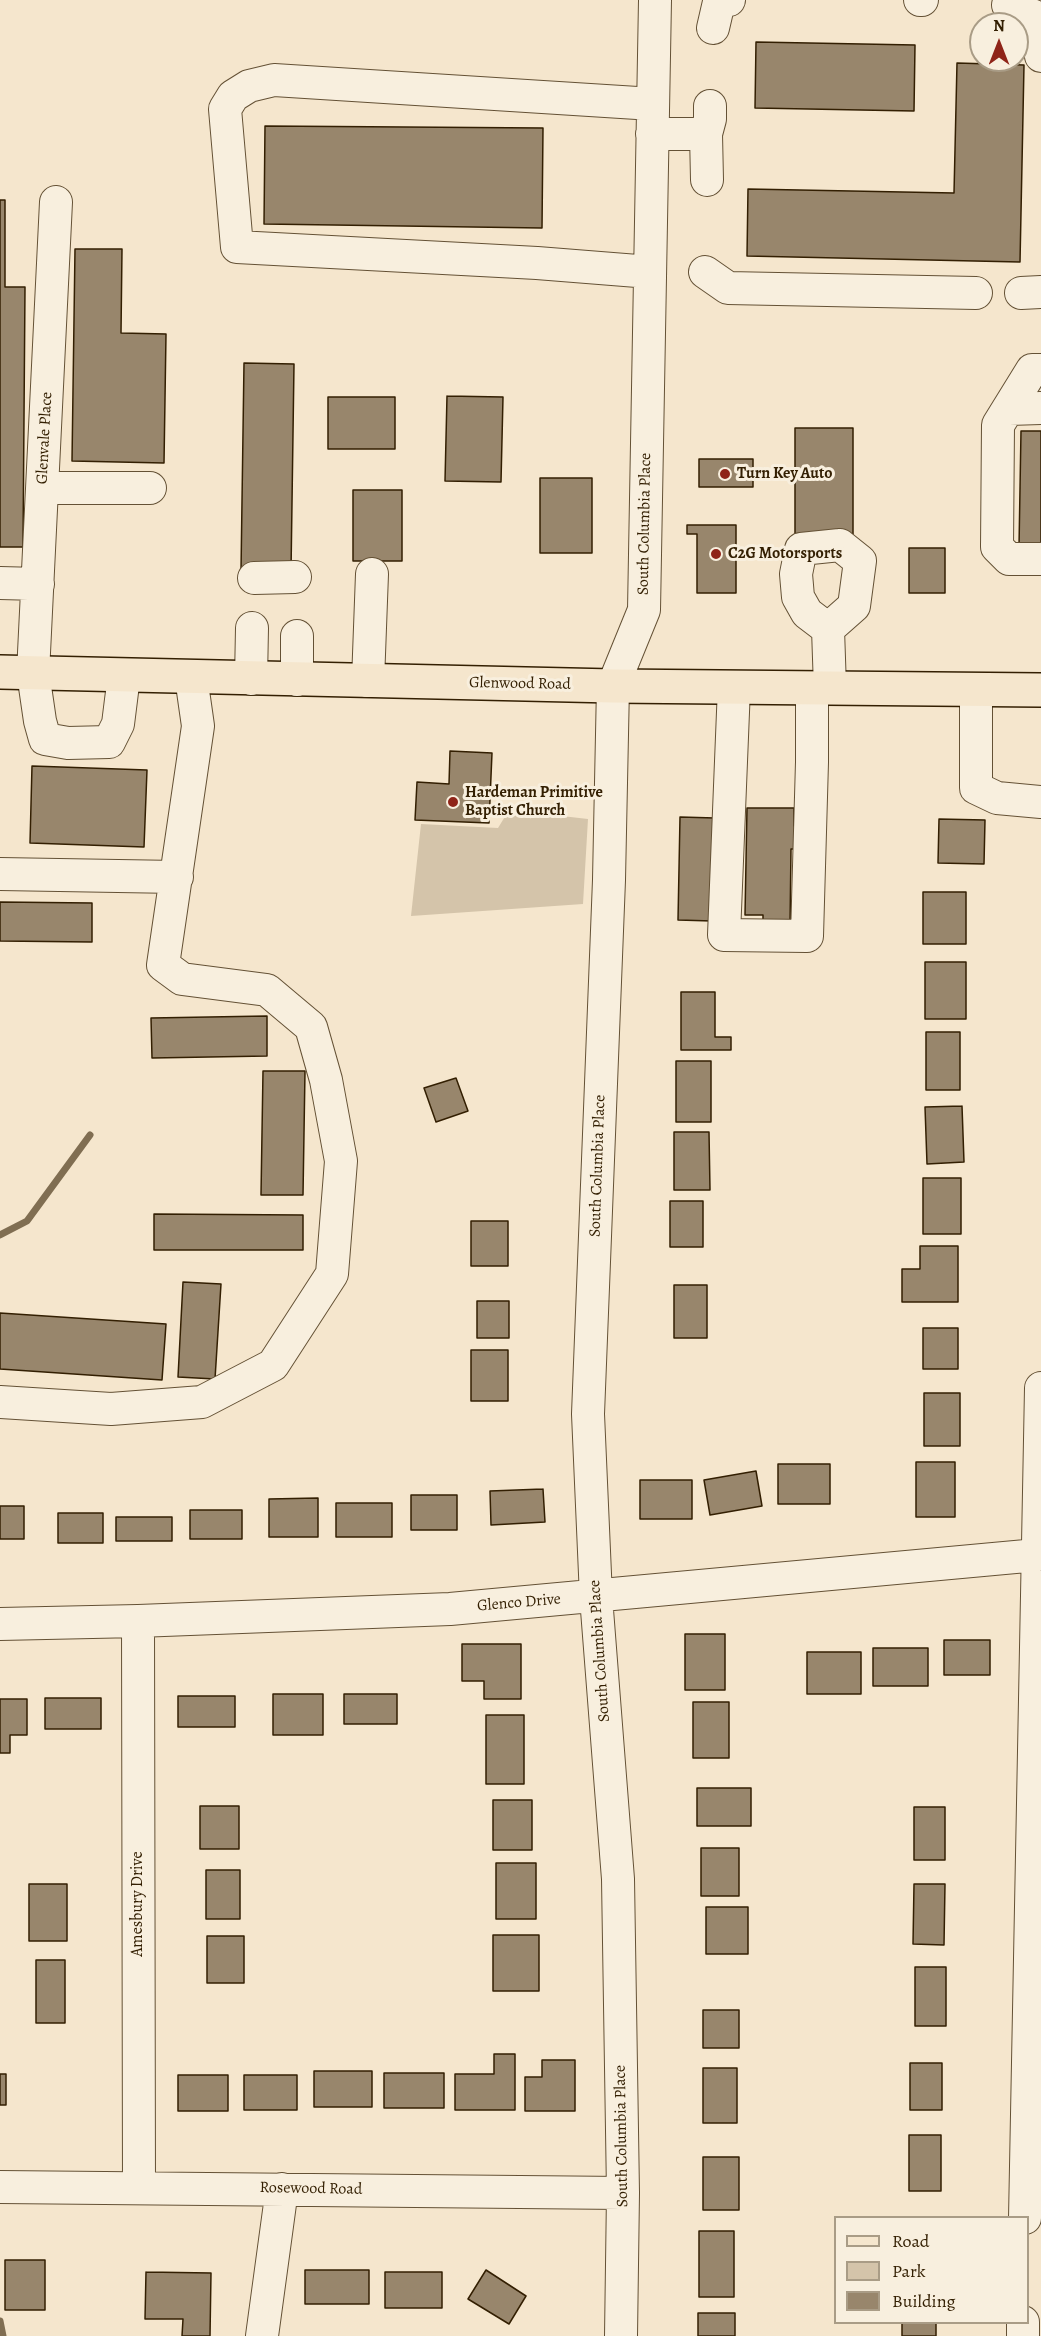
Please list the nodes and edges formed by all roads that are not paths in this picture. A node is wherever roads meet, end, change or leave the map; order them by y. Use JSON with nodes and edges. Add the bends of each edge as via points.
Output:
{"nodes":[{"id":1,"x":655,"y":0,"type":"edge"},
{"id":2,"x":729,"y":0,"type":"edge"},
{"id":3,"x":1008,"y":5,"type":"dead end"},
{"id":4,"x":713,"y":28,"type":"dead end"},
{"id":5,"x":1041,"y":56,"type":"edge"},
{"id":6,"x":652,"y":119,"type":"junction"},
{"id":7,"x":707,"y":180,"type":"dead end"},
{"id":8,"x":56,"y":202,"type":"dead end"},
{"id":9,"x":650,"y":272,"type":"junction"},
{"id":10,"x":705,"y":272,"type":"dead end"},
{"id":11,"x":976,"y":293,"type":"dead end"},
{"id":12,"x":1041,"y":370,"type":"edge"},
{"id":13,"x":1041,"y":408,"type":"edge"},
{"id":14,"x":1009,"y":409,"type":"junction"},
{"id":15,"x":43,"y":488,"type":"junction"},
{"id":16,"x":150,"y":488,"type":"dead end"},
{"id":17,"x":1041,"y":560,"type":"edge"},
{"id":18,"x":372,"y":574,"type":"dead end"},
{"id":19,"x":295,"y":577,"type":"dead end"},
{"id":20,"x":254,"y":578,"type":"dead end"},
{"id":21,"x":0,"y":583,"type":"edge"},
{"id":22,"x":38,"y":584,"type":"junction"},
{"id":23,"x":252,"y":628,"type":"dead end"},
{"id":24,"x":828,"y":629,"type":"dead end"},
{"id":25,"x":297,"y":636,"type":"dead end"},
{"id":26,"x":0,"y":672,"type":"edge"},
{"id":27,"x":33,"y":673,"type":"junction"},
{"id":28,"x":124,"y":676,"type":"junction"},
{"id":29,"x":191,"y":677,"type":"junction"},
{"id":30,"x":251,"y":679,"type":"junction"},
{"id":31,"x":297,"y":680,"type":"junction"},
{"id":32,"x":368,"y":681,"type":"junction"},
{"id":33,"x":613,"y":686,"type":"junction"},
{"id":34,"x":734,"y":687,"type":"junction"},
{"id":35,"x":821,"y":688,"type":"junction"},
{"id":36,"x":976,"y":690,"type":"junction"},
{"id":37,"x":1041,"y":690,"type":"edge"},
{"id":38,"x":1041,"y":802,"type":"edge"},
{"id":39,"x":0,"y":874,"type":"edge"},
{"id":40,"x":177,"y":877,"type":"junction"},
{"id":41,"x":1041,"y":1388,"type":"edge"},
{"id":42,"x":0,"y":1402,"type":"edge"},
{"id":43,"x":1037,"y":1555,"type":"junction"},
{"id":44,"x":596,"y":1597,"type":"junction"},
{"id":45,"x":138,"y":1621,"type":"junction"},
{"id":46,"x":0,"y":1624,"type":"edge"},
{"id":47,"x":0,"y":2187,"type":"edge"},
{"id":48,"x":139,"y":2187,"type":"junction"},
{"id":49,"x":282,"y":2189,"type":"junction"},
{"id":50,"x":623,"y":2193,"type":"junction"},
{"id":51,"x":1025,"y":2216,"type":"edge"},
{"id":52,"x":262,"y":2336,"type":"edge"},
{"id":53,"x":621,"y":2336,"type":"edge"}],
"edges":[{"from":1,"to":6,"type":"street","name":"South Columbia Place"},
{"from":2,"to":4,"type":"street","via":[[719,2]]},
{"from":3,"to":5,"type":"street","via":[[1034,16]]},
{"from":6,"to":7,"type":"street","via":[[708,120]]},
{"from":6,"to":9,"type":"street","name":"South Columbia Place"},
{"from":6,"to":9,"type":"street","via":[[274,80],[249,86],[233,96],[225,109],[237,247]]},
{"from":8,"to":15,"type":"street","name":"Glenvale Place"},
{"from":9,"to":33,"type":"street","name":"South Columbia Place","via":[[644,610]]},
{"from":10,"to":11,"type":"street","via":[[728,288]]},
{"from":12,"to":14,"type":"street","via":[[1032,370]]},
{"from":13,"to":14,"type":"street"},
{"from":14,"to":17,"type":"street","via":[[998,425],[997,547],[1009,559]]},
{"from":15,"to":16,"type":"street"},
{"from":15,"to":22,"type":"street","name":"Glenvale Place"},
{"from":18,"to":32,"type":"street"},
{"from":19,"to":20,"type":"street"},
{"from":21,"to":22,"type":"street"},
{"from":22,"to":27,"type":"street","name":"Glenvale Place"},
{"from":23,"to":30,"type":"street"},
{"from":24,"to":35,"type":"street"},
{"from":25,"to":31,"type":"street"},
{"from":26,"to":27,"type":"main road","name":"Glenwood Road"},
{"from":27,"to":28,"type":"main road","name":"Glenwood Road"},
{"from":27,"to":28,"type":"street","name":"Glenvale Place","via":[[45,739],[68,743],[109,742],[118,724]]},
{"from":28,"to":29,"type":"main road","name":"Glenwood Road"},
{"from":29,"to":30,"type":"main road","name":"Glenwood Road"},
{"from":29,"to":40,"type":"street","via":[[198,726]]},
{"from":30,"to":31,"type":"main road","name":"Glenwood Road"},
{"from":31,"to":32,"type":"main road","name":"Glenwood Road"},
{"from":32,"to":33,"type":"main road","name":"Glenwood Road"},
{"from":33,"to":34,"type":"main road","name":"Glenwood Road"},
{"from":33,"to":44,"type":"street","name":"South Columbia Place","via":[[588,1414]]},
{"from":34,"to":35,"type":"main road","name":"Glenwood Road"},
{"from":34,"to":35,"type":"street","via":[[724,935],[807,936],[812,762]]},
{"from":35,"to":36,"type":"main road","name":"Glenwood Road"},
{"from":36,"to":37,"type":"main road","name":"Glenwood Road"},
{"from":36,"to":38,"type":"street","via":[[976,788],[997,798]]},
{"from":39,"to":40,"type":"street"},
{"from":40,"to":42,"type":"street","via":[[163,965],[182,979],[267,990],[311,1027],[326,1080],[340,1161],[332,1274],[273,1365],[202,1402],[111,1409]]},
{"from":41,"to":43,"type":"street"},
{"from":43,"to":44,"type":"street","name":"Glenco Drive"},
{"from":43,"to":51,"type":"street"},
{"from":44,"to":45,"type":"street","name":"Glenco Drive","via":[[450,1609]]},
{"from":44,"to":50,"type":"street","name":"South Columbia Place","via":[[618,1879]]},
{"from":45,"to":46,"type":"street","name":"Glenco Drive"},
{"from":45,"to":48,"type":"street","name":"Amesbury Drive"},
{"from":47,"to":48,"type":"street","name":"Rosewood Road"},
{"from":48,"to":49,"type":"street","name":"Rosewood Road"},
{"from":49,"to":50,"type":"street","name":"Rosewood Road"},
{"from":49,"to":52,"type":"street"},
{"from":50,"to":53,"type":"street","name":"South Columbia Place"}]}
